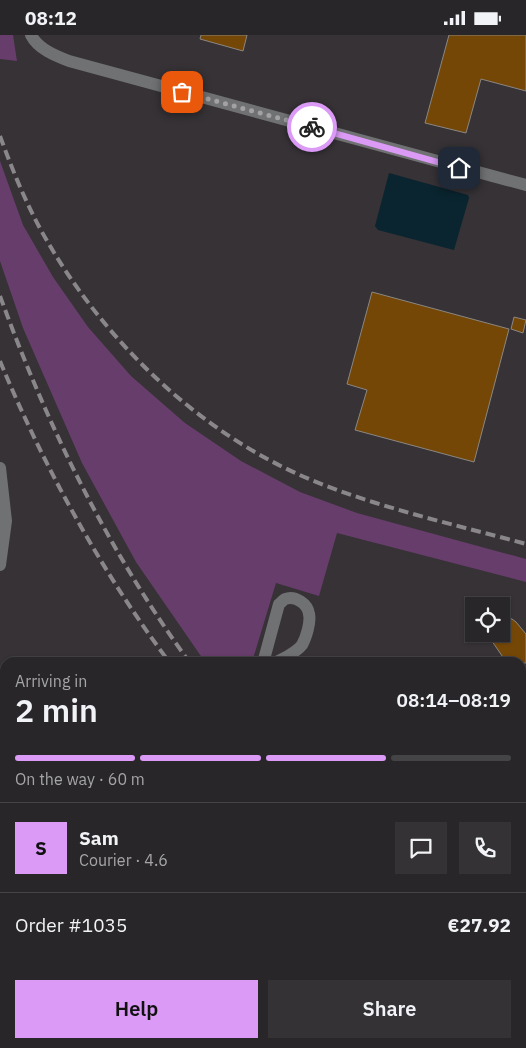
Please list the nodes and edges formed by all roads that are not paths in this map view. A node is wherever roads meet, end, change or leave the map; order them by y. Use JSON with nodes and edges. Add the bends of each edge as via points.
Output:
{"nodes":[{"id":1,"x":31,"y":35,"type":"edge"},
{"id":2,"x":526,"y":185,"type":"edge"},
{"id":3,"x":0,"y":468,"type":"edge"},
{"id":4,"x":0,"y":565,"type":"edge"},
{"id":5,"x":265,"y":657,"type":"edge"},
{"id":6,"x":285,"y":657,"type":"edge"}],
"edges":[{"from":1,"to":2,"type":"street","via":[[50,53],[70,61]]},
{"from":3,"to":4,"type":"street","via":[[6,521]]},
{"from":5,"to":6,"type":"street","via":[[279,604],[285,599],[295,599],[308,608],[310,616],[301,646]]}]}
